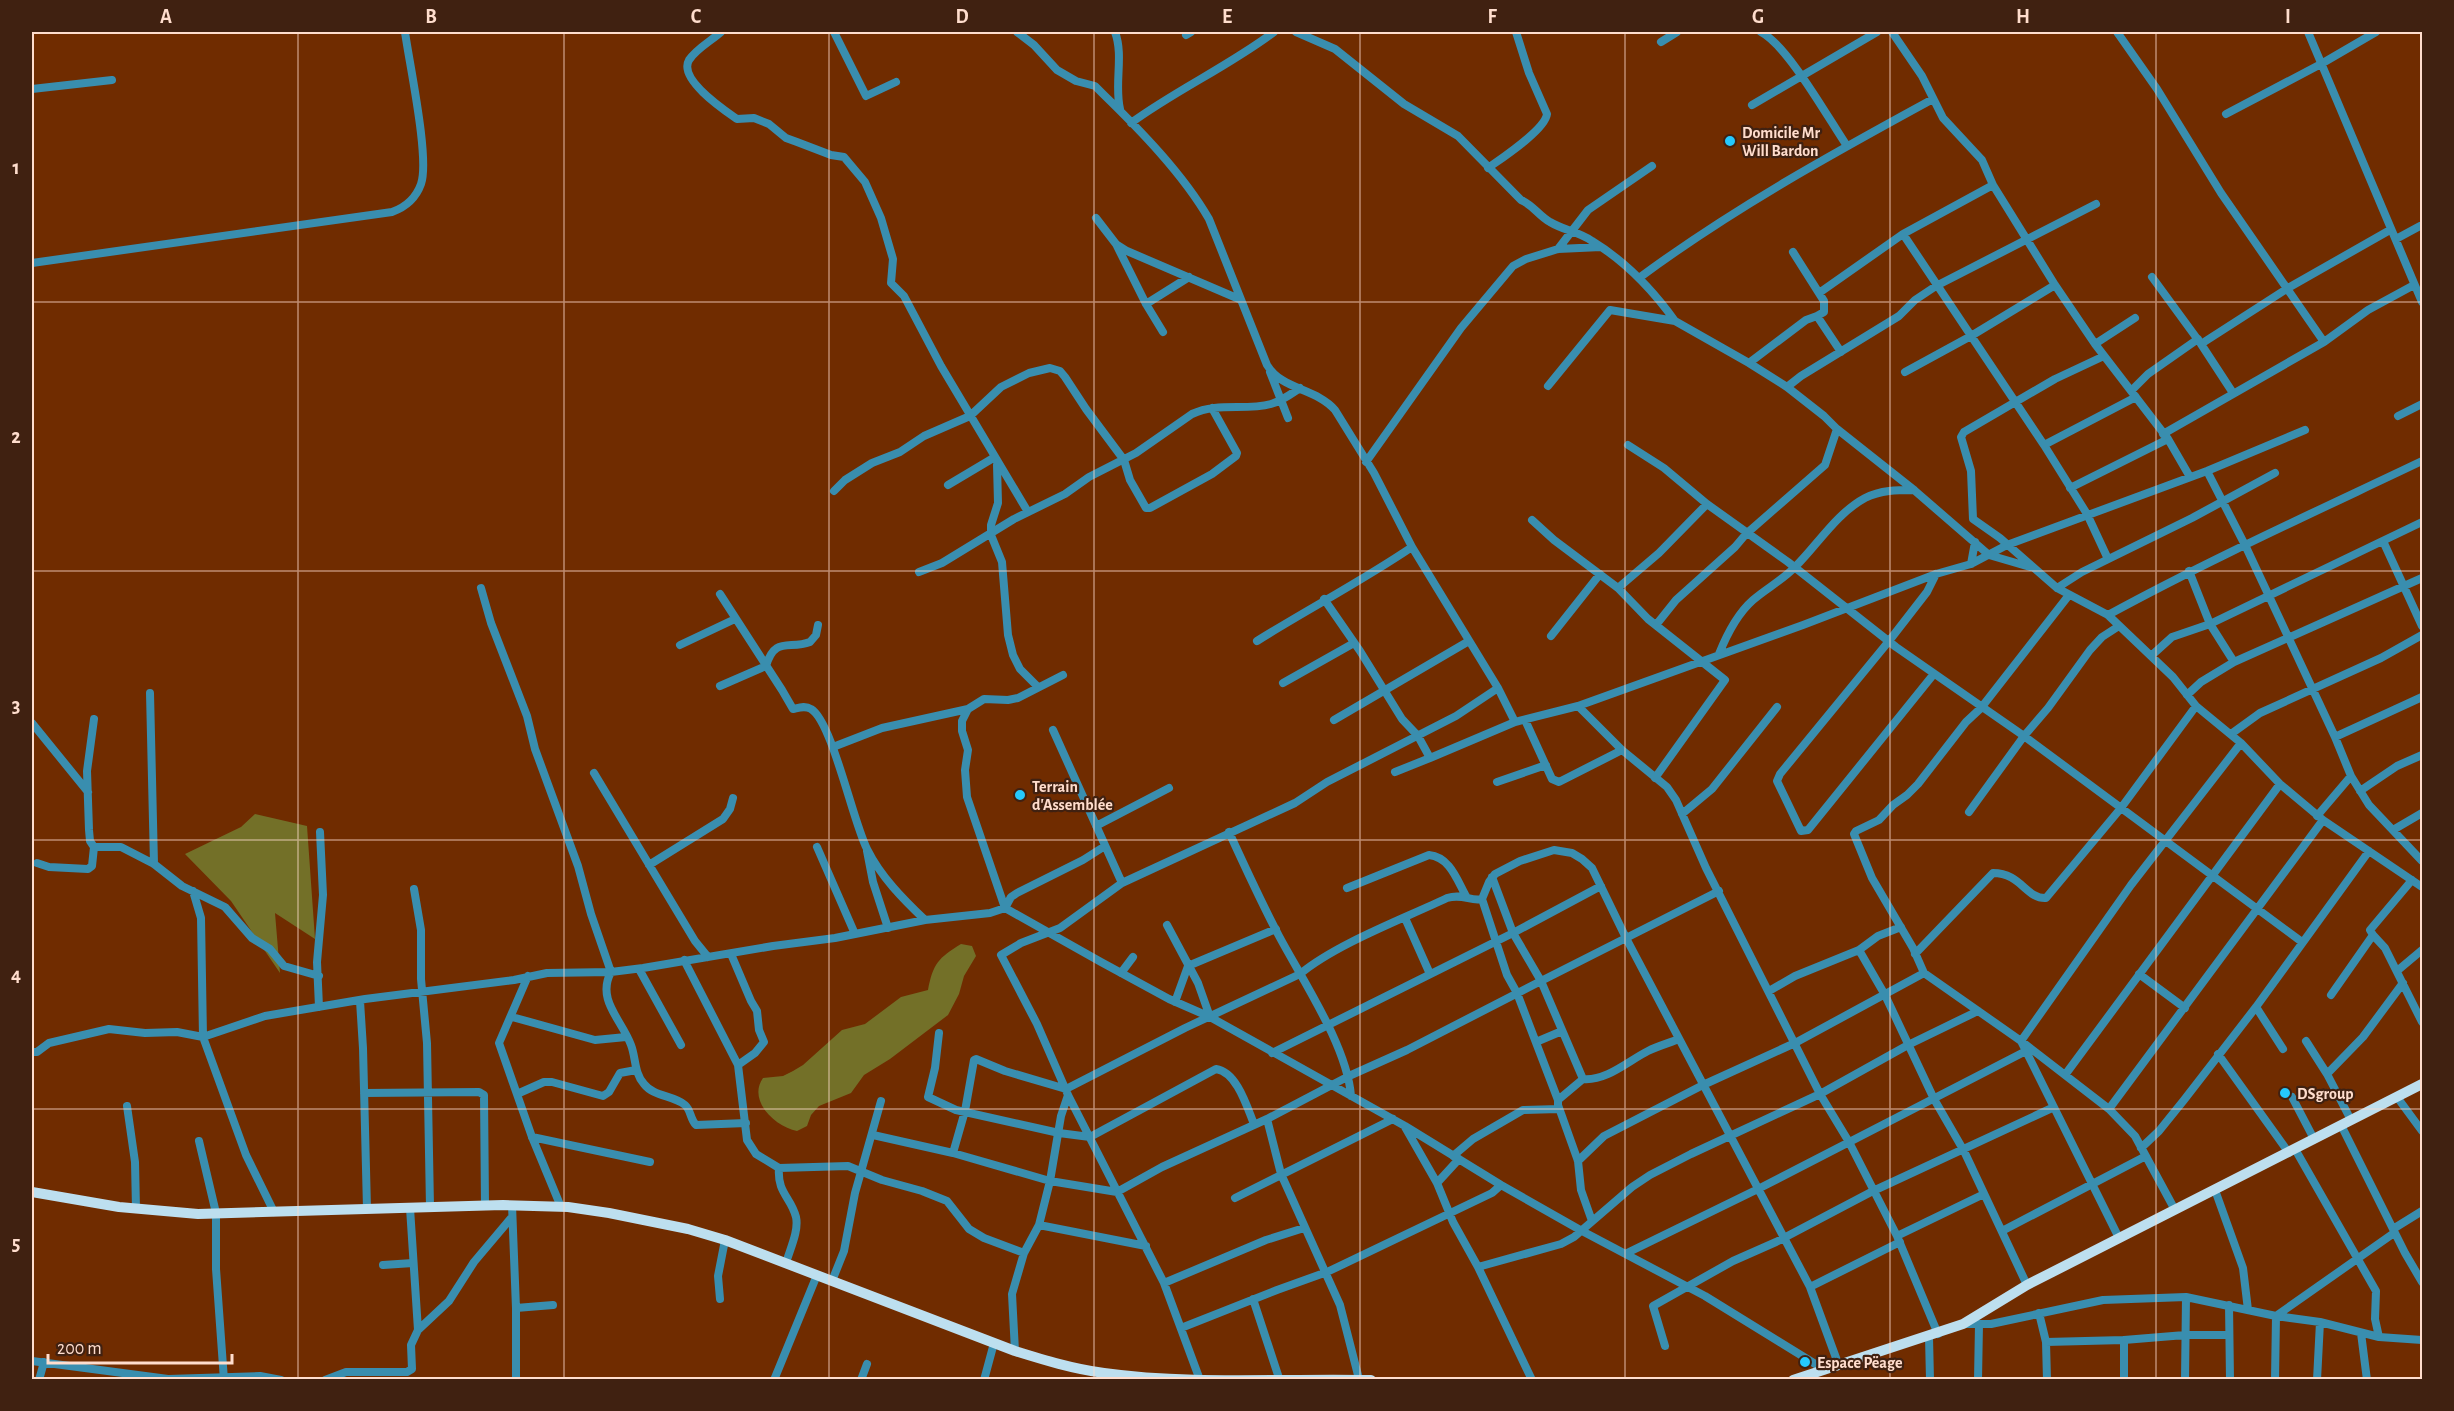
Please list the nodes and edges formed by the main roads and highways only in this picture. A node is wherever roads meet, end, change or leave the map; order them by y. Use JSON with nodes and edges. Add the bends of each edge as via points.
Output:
{"nodes":[{"id":1,"x":2422,"y":1084,"type":"edge"},
{"id":2,"x":32,"y":1192,"type":"edge"},
{"id":3,"x":1103,"y":1377,"type":"edge"},
{"id":4,"x":1160,"y":1379,"type":"edge"},
{"id":5,"x":1200,"y":1379,"type":"edge"},
{"id":6,"x":1254,"y":1379,"type":"edge"},
{"id":7,"x":1298,"y":1379,"type":"edge"},
{"id":8,"x":1345,"y":1379,"type":"edge"},
{"id":9,"x":1359,"y":1379,"type":"edge"},
{"id":10,"x":1371,"y":1380,"type":"edge"},
{"id":11,"x":1793,"y":1380,"type":"edge"}],
"edges":[{"from":1,"to":11,"type":"highway","via":[[2027,1285],[1963,1324]]},
{"from":2,"to":3,"type":"highway","via":[[165,1213],[512,1205],[634,1217],[699,1231],[1015,1351]]},
{"from":3,"to":4,"type":"highway"},
{"from":4,"to":5,"type":"highway"},
{"from":5,"to":6,"type":"highway"},
{"from":6,"to":7,"type":"highway"},
{"from":7,"to":8,"type":"highway"},
{"from":8,"to":9,"type":"highway"},
{"from":9,"to":10,"type":"highway"}]}
